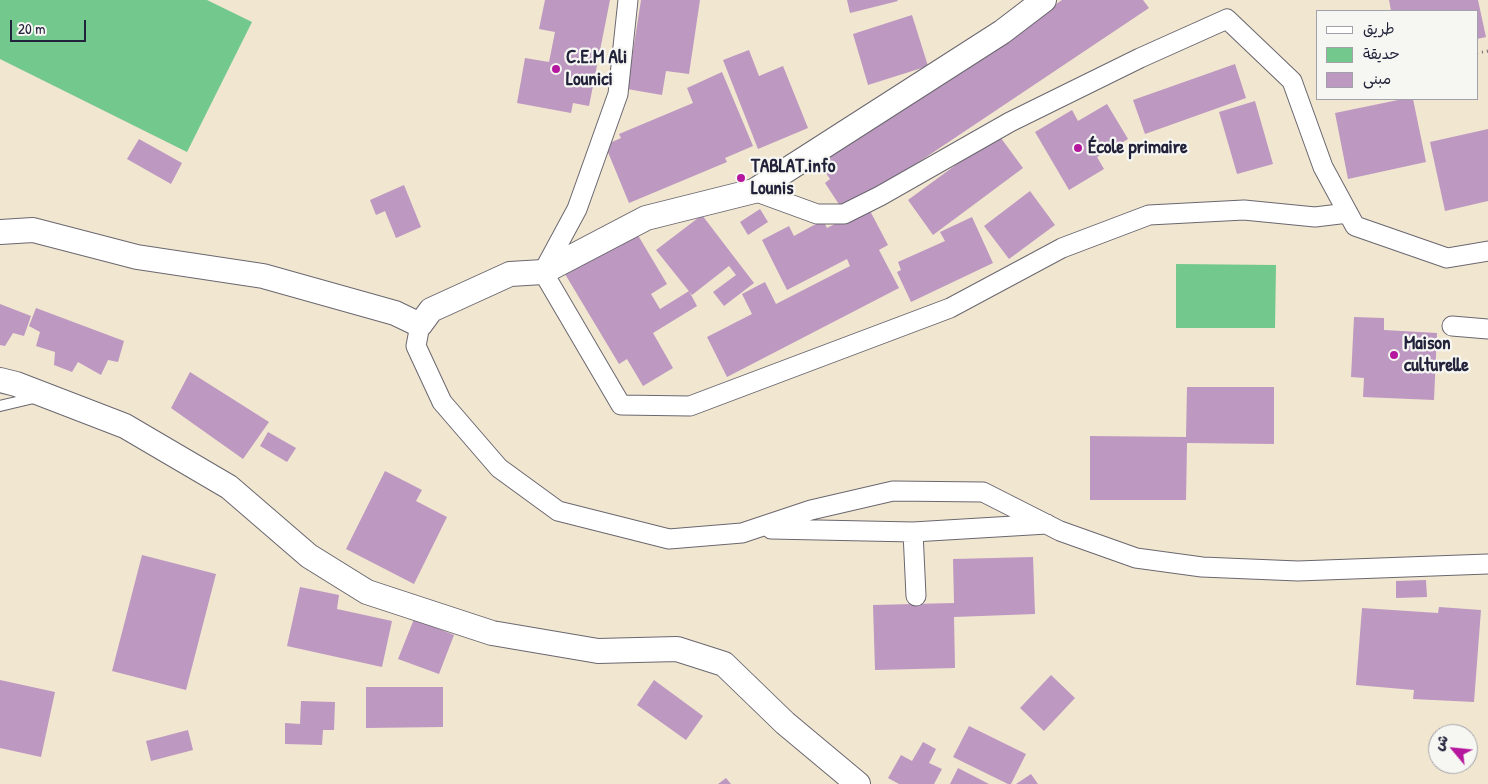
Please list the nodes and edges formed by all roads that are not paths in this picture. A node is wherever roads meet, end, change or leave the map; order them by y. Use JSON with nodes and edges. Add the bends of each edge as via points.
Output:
{"nodes":[{"id":1,"x":628,"y":0,"type":"edge"},
{"id":2,"x":1044,"y":0,"type":"edge"},
{"id":3,"x":754,"y":191,"type":"junction"},
{"id":4,"x":1348,"y":213,"type":"junction"},
{"id":5,"x":0,"y":232,"type":"edge"},
{"id":6,"x":1488,"y":251,"type":"edge"},
{"id":7,"x":543,"y":272,"type":"junction"},
{"id":8,"x":420,"y":325,"type":"junction"},
{"id":9,"x":1452,"y":326,"type":"dead end"},
{"id":10,"x":1488,"y":329,"type":"edge"},
{"id":11,"x":0,"y":380,"type":"edge"},
{"id":12,"x":45,"y":395,"type":"junction"},
{"id":13,"x":0,"y":406,"type":"edge"},
{"id":14,"x":1047,"y":524,"type":"junction"},
{"id":15,"x":756,"y":528,"type":"junction"},
{"id":16,"x":913,"y":532,"type":"junction"},
{"id":17,"x":1488,"y":564,"type":"edge"},
{"id":18,"x":916,"y":596,"type":"dead end"},
{"id":19,"x":858,"y":784,"type":"edge"}],
"edges":[{"from":1,"to":7,"type":"street","via":[[618,94],[577,209]]},
{"from":2,"to":3,"type":"street","via":[[1002,32]]},
{"from":3,"to":4,"type":"street","via":[[817,214],[844,214],[1010,122],[1140,58],[1227,20],[1292,81],[1323,167]]},
{"from":3,"to":7,"type":"street","via":[[646,218]]},
{"from":4,"to":6,"type":"street","via":[[1355,226],[1447,258]]},
{"from":4,"to":7,"type":"street","via":[[1315,217],[1244,210],[1149,216],[1062,248],[950,308],[690,406],[620,405]]},
{"from":5,"to":8,"type":"street","via":[[33,230],[137,257],[263,276],[395,313]]},
{"from":7,"to":8,"type":"street","via":[[510,274],[431,310]]},
{"from":8,"to":15,"type":"street","via":[[416,346],[442,402],[499,468],[558,511],[669,540],[742,533]]},
{"from":9,"to":10,"type":"street"},
{"from":11,"to":12,"type":"street"},
{"from":12,"to":13,"type":"lane"},
{"from":12,"to":19,"type":"street","via":[[125,426],[228,487],[309,556],[368,592],[492,633],[598,650],[677,649],[724,664],[785,723]]},
{"from":14,"to":15,"type":"street","via":[[983,492],[893,492],[811,510]]},
{"from":14,"to":16,"type":"street"},
{"from":14,"to":17,"type":"street","via":[[1136,558],[1202,567],[1298,571]]},
{"from":15,"to":16,"type":"street"},
{"from":16,"to":18,"type":"street"}]}
